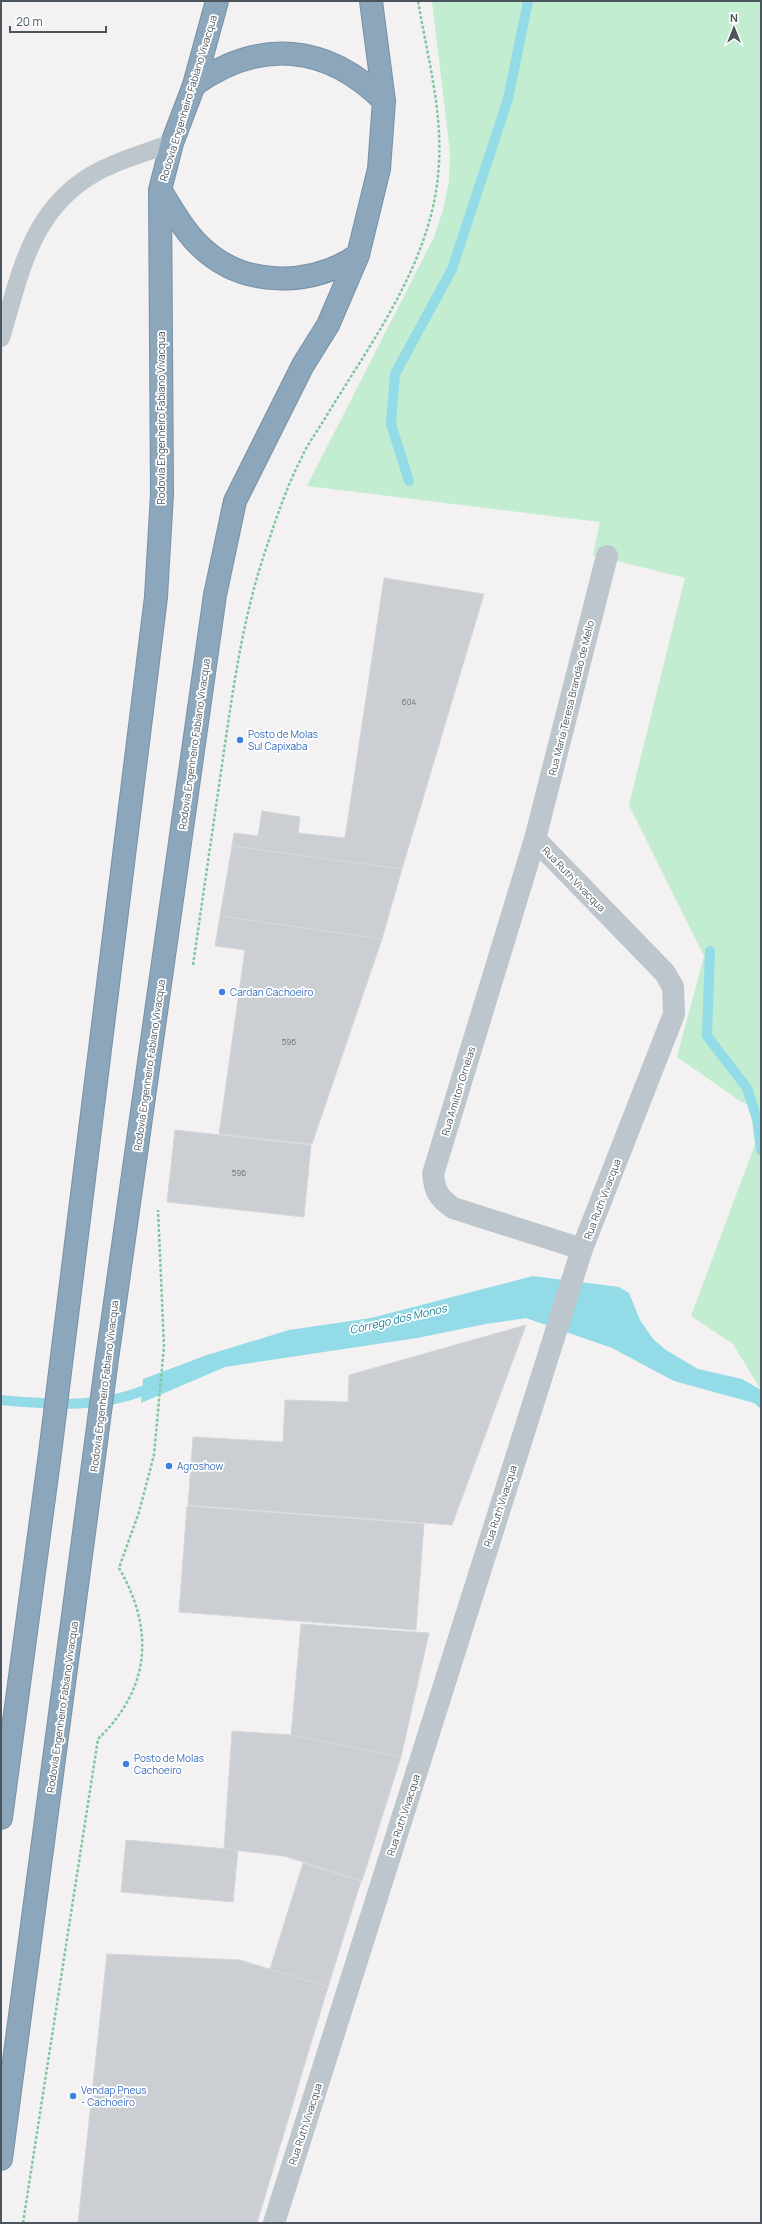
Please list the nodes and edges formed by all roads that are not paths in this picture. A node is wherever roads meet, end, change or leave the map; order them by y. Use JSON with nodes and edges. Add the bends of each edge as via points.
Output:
{"nodes":[{"id":1,"x":217,"y":1,"type":"edge"},
{"id":2,"x":371,"y":1,"type":"edge"},
{"id":3,"x":194,"y":85,"type":"junction"},
{"id":4,"x":384,"y":101,"type":"junction"},
{"id":5,"x":172,"y":143,"type":"junction"},
{"id":6,"x":160,"y":190,"type":"junction"},
{"id":7,"x":358,"y":255,"type":"junction"},
{"id":8,"x":1,"y":338,"type":"edge"},
{"id":9,"x":607,"y":556,"type":"dead end"},
{"id":10,"x":535,"y":839,"type":"junction"},
{"id":11,"x":582,"y":1249,"type":"junction"},
{"id":12,"x":1,"y":1818,"type":"edge"},
{"id":13,"x":1,"y":2159,"type":"edge"},
{"id":14,"x":274,"y":2223,"type":"edge"}],
"edges":[{"from":1,"to":3,"type":"highway","name":"Rodovia Engenheiro Fabiano Vivacqua"},
{"from":2,"to":4,"type":"highway","name":"Rodovia Engenheiro Fabiano Vivacqua"},
{"from":3,"to":4,"type":"highway","via":[[214,70],[237,60],[262,54],[286,53],[330,63],[369,86]]},
{"from":3,"to":5,"type":"highway","name":"Rodovia Engenheiro Fabiano Vivacqua"},
{"from":4,"to":7,"type":"highway","name":"Rodovia Engenheiro Fabiano Vivacqua","via":[[379,169]]},
{"from":5,"to":6,"type":"highway","name":"Rodovia Engenheiro Fabiano Vivacqua"},
{"from":5,"to":8,"type":"lane","via":[[90,176],[56,204],[30,243]]},
{"from":6,"to":7,"type":"highway","via":[[187,231],[202,248],[240,271],[262,277],[305,278],[326,272]]},
{"from":6,"to":12,"type":"highway","name":"Rodovia Engenheiro Fabiano Vivacqua","via":[[162,494],[156,597],[63,1354]]},
{"from":7,"to":13,"type":"highway","name":"Rodovia Engenheiro Fabiano Vivacqua","via":[[328,325],[303,365],[235,501],[215,595],[107,1359]]},
{"from":9,"to":10,"type":"street","name":"Rua Maria Teresa Brandão de Mello"},
{"from":10,"to":11,"type":"street","name":"Rua Ruth Vivacqua","via":[[665,973],[672,987],[674,1000],[674,1014]]},
{"from":10,"to":11,"type":"street","name":"Rua Amilton Ornelas","via":[[433,1174],[440,1199],[453,1208]]},
{"from":11,"to":14,"type":"street","name":"Rua Ruth Vivacqua"}]}
